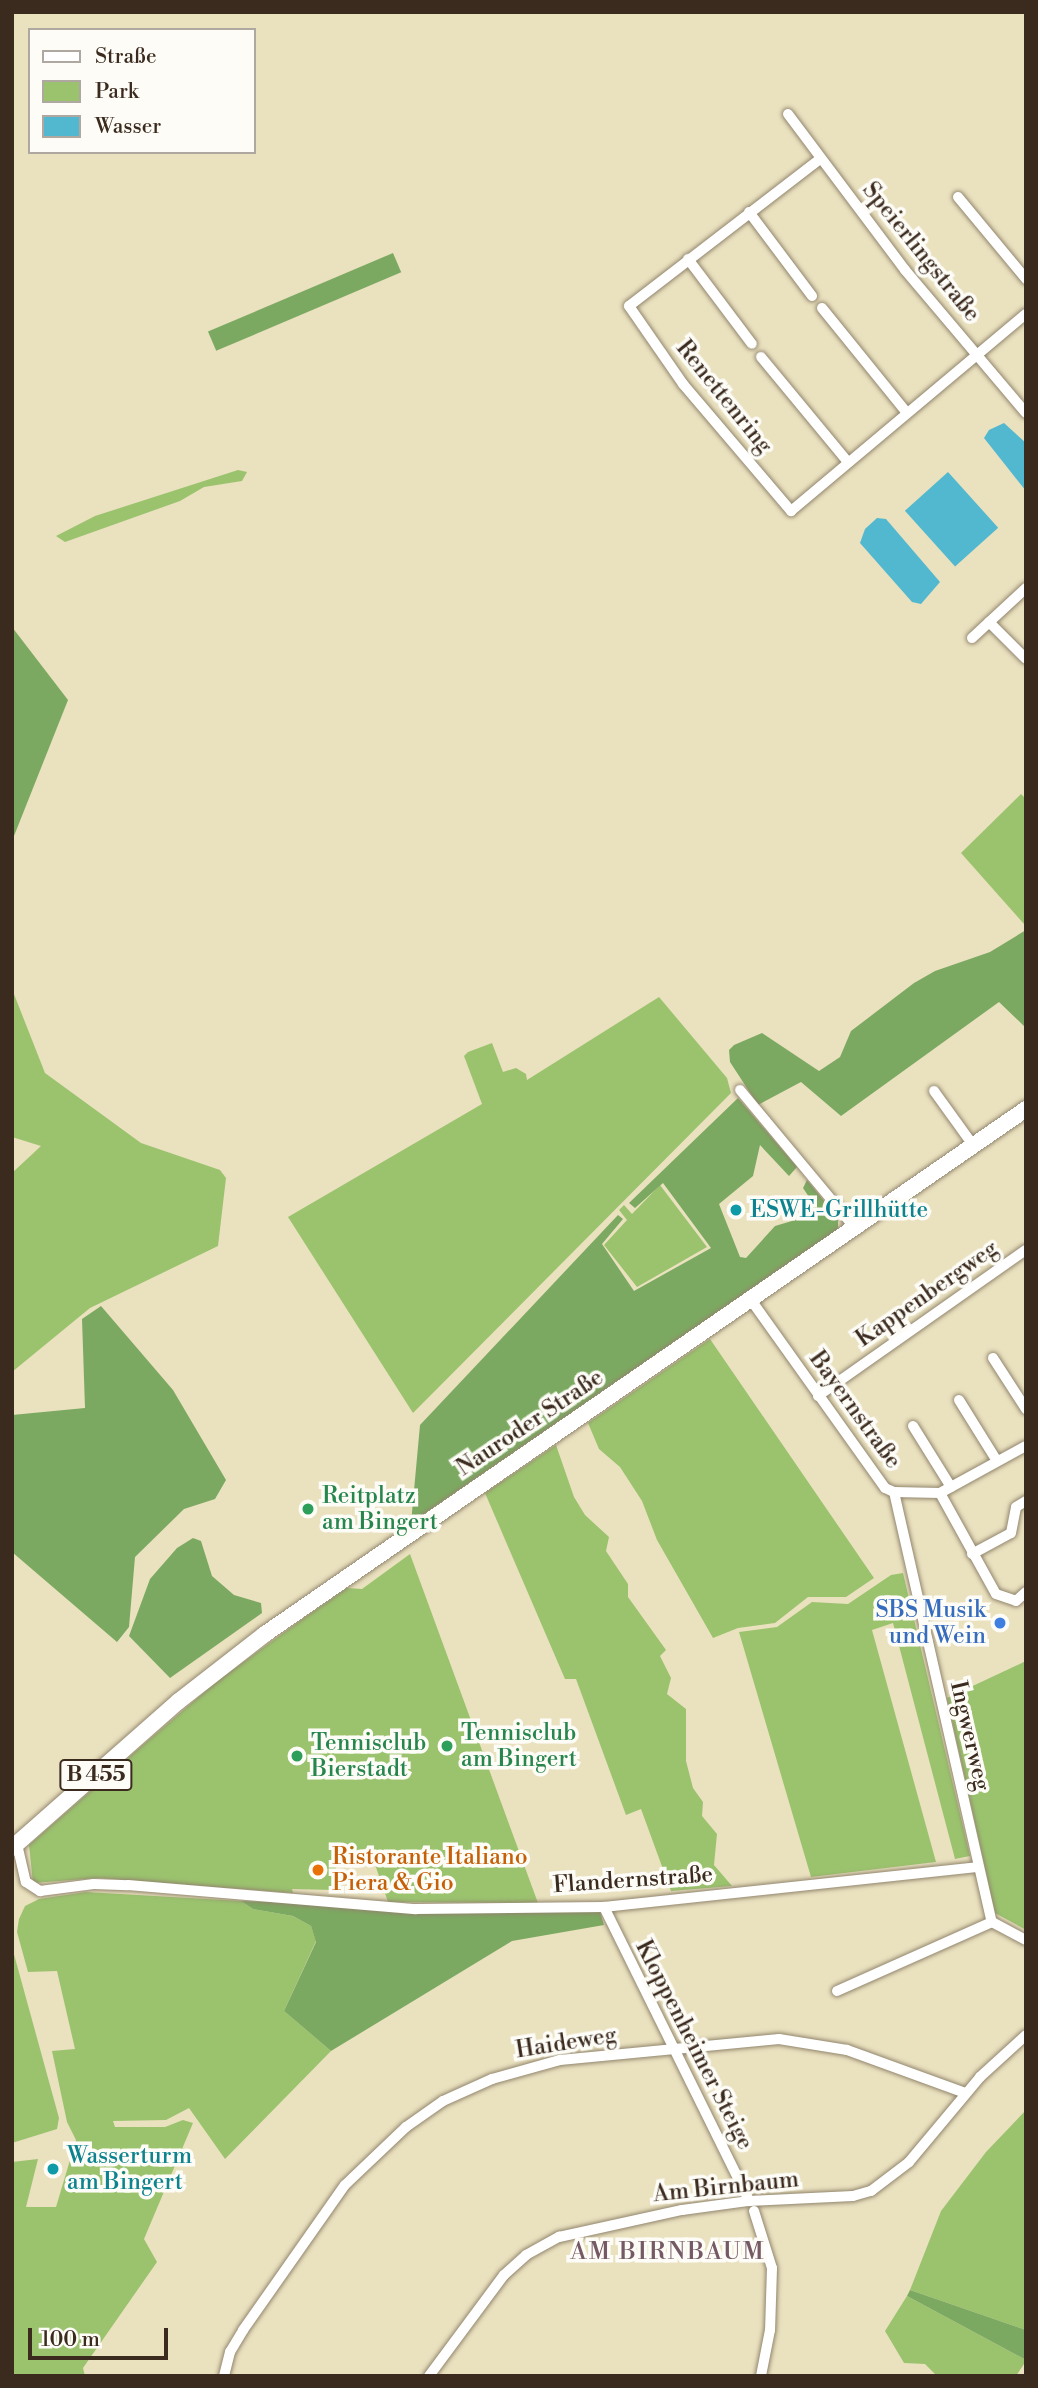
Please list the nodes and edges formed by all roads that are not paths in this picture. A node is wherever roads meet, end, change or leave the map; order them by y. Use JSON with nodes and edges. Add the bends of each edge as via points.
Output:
{"nodes":[{"id":1,"x":788,"y":114,"type":"dead end"},
{"id":2,"x":820,"y":159,"type":"junction"},
{"id":3,"x":958,"y":197,"type":"dead end"},
{"id":4,"x":749,"y":212,"type":"junction"},
{"id":5,"x":688,"y":259,"type":"junction"},
{"id":6,"x":1026,"y":279,"type":"edge"},
{"id":7,"x":812,"y":296,"type":"dead end"},
{"id":8,"x":822,"y":308,"type":"dead end"},
{"id":9,"x":1026,"y":314,"type":"edge"},
{"id":10,"x":752,"y":344,"type":"dead end"},
{"id":11,"x":977,"y":355,"type":"junction"},
{"id":12,"x":761,"y":357,"type":"dead end"},
{"id":13,"x":907,"y":413,"type":"junction"},
{"id":14,"x":1026,"y":413,"type":"edge"},
{"id":15,"x":848,"y":462,"type":"junction"},
{"id":16,"x":1026,"y":588,"type":"edge"},
{"id":17,"x":989,"y":622,"type":"junction"},
{"id":18,"x":972,"y":638,"type":"dead end"},
{"id":19,"x":1026,"y":659,"type":"edge"},
{"id":20,"x":740,"y":1090,"type":"dead end"},
{"id":21,"x":934,"y":1091,"type":"dead end"},
{"id":22,"x":1026,"y":1110,"type":"edge"},
{"id":23,"x":973,"y":1145,"type":"junction"},
{"id":24,"x":854,"y":1227,"type":"junction"},
{"id":25,"x":1026,"y":1250,"type":"edge"},
{"id":26,"x":751,"y":1300,"type":"junction"},
{"id":27,"x":993,"y":1358,"type":"dead end"},
{"id":28,"x":818,"y":1396,"type":"junction"},
{"id":29,"x":959,"y":1400,"type":"dead end"},
{"id":30,"x":1026,"y":1409,"type":"edge"},
{"id":31,"x":914,"y":1426,"type":"dead end"},
{"id":32,"x":1026,"y":1446,"type":"edge"},
{"id":33,"x":997,"y":1461,"type":"junction"},
{"id":34,"x":946,"y":1490,"type":"junction"},
{"id":35,"x":894,"y":1492,"type":"junction"},
{"id":36,"x":1026,"y":1501,"type":"edge"},
{"id":37,"x":972,"y":1554,"type":"junction"},
{"id":38,"x":1026,"y":1592,"type":"edge"},
{"id":39,"x":15,"y":1846,"type":"edge"},
{"id":40,"x":977,"y":1867,"type":"junction"},
{"id":41,"x":604,"y":1907,"type":"junction"},
{"id":42,"x":992,"y":1922,"type":"junction"},
{"id":43,"x":1026,"y":1940,"type":"edge"},
{"id":44,"x":837,"y":1991,"type":"dead end"},
{"id":45,"x":1026,"y":2035,"type":"edge"},
{"id":46,"x":671,"y":2049,"type":"junction"},
{"id":47,"x":965,"y":2093,"type":"junction"},
{"id":48,"x":751,"y":2206,"type":"junction"},
{"id":49,"x":224,"y":2376,"type":"edge"},
{"id":50,"x":429,"y":2376,"type":"edge"},
{"id":51,"x":761,"y":2376,"type":"edge"}],
"edges":[{"from":1,"to":2,"type":"street","name":"Speierlingstraße"},
{"from":2,"to":4,"type":"street","name":"Renettenring"},
{"from":2,"to":11,"type":"street","name":"Speierlingstraße"},
{"from":3,"to":6,"type":"street"},
{"from":4,"to":5,"type":"street","name":"Renettenring"},
{"from":4,"to":7,"type":"street"},
{"from":5,"to":10,"type":"street"},
{"from":5,"to":15,"type":"street","name":"Renettenring","via":[[629,306],[683,384],[791,511]]},
{"from":8,"to":13,"type":"street"},
{"from":9,"to":11,"type":"street","name":"Renettenring"},
{"from":11,"to":13,"type":"street","name":"Renettenring"},
{"from":11,"to":14,"type":"street","name":"Speierlingstraße"},
{"from":12,"to":15,"type":"street"},
{"from":13,"to":15,"type":"street","name":"Renettenring"},
{"from":16,"to":17,"type":"street"},
{"from":17,"to":18,"type":"street"},
{"from":17,"to":19,"type":"street"},
{"from":20,"to":24,"type":"street"},
{"from":21,"to":23,"type":"street"},
{"from":22,"to":23,"type":"main road","name":"Nauroder Straße","number":"B 455"},
{"from":23,"to":24,"type":"main road","name":"Nauroder Straße","number":"B 455"},
{"from":24,"to":26,"type":"main road","name":"Nauroder Straße","number":"B 455"},
{"from":25,"to":28,"type":"street","name":"Kappenbergweg"},
{"from":26,"to":28,"type":"street","name":"Bayernstraße"},
{"from":26,"to":39,"type":"main road","name":"Nauroder Straße","number":"B 455","via":[[265,1634],[179,1701]]},
{"from":27,"to":30,"type":"street"},
{"from":28,"to":35,"type":"street","name":"Bayernstraße","via":[[877,1479]]},
{"from":29,"to":33,"type":"street"},
{"from":31,"to":34,"type":"street","name":"Bayernstraße"},
{"from":32,"to":33,"type":"street"},
{"from":33,"to":34,"type":"street"},
{"from":34,"to":35,"type":"street","name":"Bayernstraße"},
{"from":34,"to":37,"type":"street"},
{"from":35,"to":40,"type":"street","name":"Ingwerweg"},
{"from":36,"to":37,"type":"street","via":[[1016,1507],[1011,1533]]},
{"from":37,"to":38,"type":"street","via":[[996,1594],[1009,1602]]},
{"from":39,"to":41,"type":"street","name":"Flandernstraße","via":[[26,1882],[40,1891],[94,1884],[416,1909]]},
{"from":40,"to":41,"type":"street","name":"Flandernstraße"},
{"from":40,"to":42,"type":"street"},
{"from":41,"to":46,"type":"street","name":"Kloppenheimer Steige"},
{"from":42,"to":43,"type":"street"},
{"from":42,"to":44,"type":"street"},
{"from":45,"to":47,"type":"street","name":"Am Birnbaum"},
{"from":46,"to":47,"type":"street","name":"Haideweg","via":[[779,2039],[812,2041]]},
{"from":46,"to":48,"type":"street","name":"Kloppenheimer Steige"},
{"from":46,"to":49,"type":"street","name":"Haideweg","via":[[524,2068],[443,2101],[406,2127],[345,2185],[243,2330],[230,2352]]},
{"from":47,"to":48,"type":"street","name":"Am Birnbaum","via":[[909,2162],[871,2191]]},
{"from":48,"to":50,"type":"street","name":"Am Birnbaum","via":[[621,2221],[559,2236],[504,2274]]},
{"from":48,"to":51,"type":"street","name":"Kloppenheimer Steige","via":[[772,2268],[770,2330]]}]}
